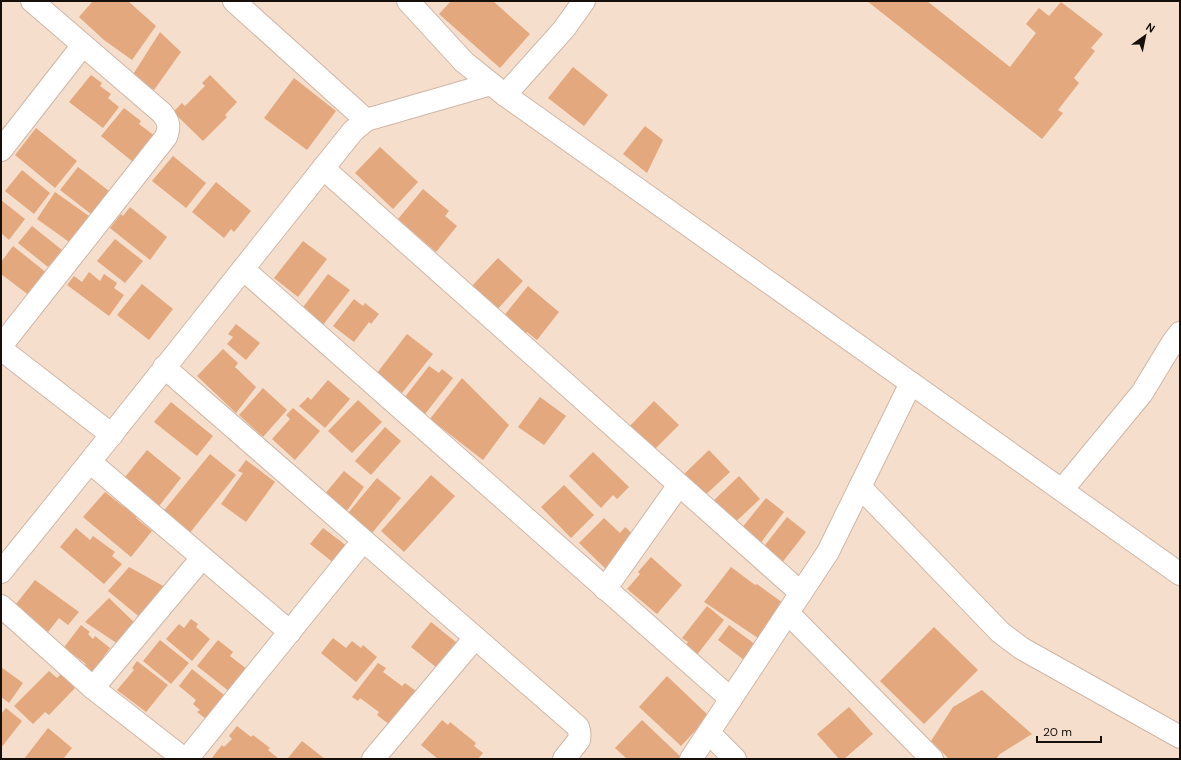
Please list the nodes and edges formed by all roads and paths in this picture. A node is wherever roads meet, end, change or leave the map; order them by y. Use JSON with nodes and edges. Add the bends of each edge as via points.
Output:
{"nodes":[{"id":1,"x":32,"y":1,"type":"edge"},
{"id":2,"x":234,"y":1,"type":"edge"},
{"id":3,"x":408,"y":1,"type":"edge"},
{"id":4,"x":584,"y":1,"type":"edge"},
{"id":5,"x":83,"y":45,"type":"junction"},
{"id":6,"x":498,"y":90,"type":"junction"},
{"id":7,"x":366,"y":120,"type":"junction"},
{"id":8,"x":1,"y":150,"type":"edge"},
{"id":9,"x":323,"y":168,"type":"junction"},
{"id":10,"x":243,"y":269,"type":"junction"},
{"id":11,"x":1180,"y":333,"type":"edge"},
{"id":12,"x":1,"y":346,"type":"edge"},
{"id":13,"x":1,"y":349,"type":"edge"},
{"id":14,"x":164,"y":367,"type":"junction"},
{"id":15,"x":911,"y":383,"type":"junction"},
{"id":16,"x":112,"y":435,"type":"junction"},
{"id":17,"x":90,"y":462,"type":"junction"},
{"id":18,"x":679,"y":485,"type":"junction"},
{"id":19,"x":860,"y":487,"type":"junction"},
{"id":20,"x":1062,"y":490,"type":"junction"},
{"id":21,"x":363,"y":541,"type":"junction"},
{"id":22,"x":202,"y":558,"type":"junction"},
{"id":23,"x":1,"y":572,"type":"edge"},
{"id":24,"x":1180,"y":574,"type":"edge"},
{"id":25,"x":606,"y":588,"type":"junction"},
{"id":26,"x":801,"y":593,"type":"junction"},
{"id":27,"x":1,"y":606,"type":"edge"},
{"id":28,"x":788,"y":612,"type":"junction"},
{"id":29,"x":290,"y":632,"type":"junction"},
{"id":30,"x":475,"y":638,"type":"junction"},
{"id":31,"x":93,"y":688,"type":"junction"},
{"id":32,"x":731,"y":699,"type":"junction"},
{"id":33,"x":709,"y":733,"type":"junction"},
{"id":34,"x":1180,"y":737,"type":"edge"},
{"id":35,"x":186,"y":759,"type":"edge"},
{"id":36,"x":373,"y":759,"type":"edge"},
{"id":37,"x":564,"y":759,"type":"edge"},
{"id":38,"x":691,"y":759,"type":"edge"},
{"id":39,"x":735,"y":759,"type":"edge"},
{"id":40,"x":932,"y":759,"type":"edge"}],
"edges":[{"from":1,"to":5,"type":"street"},
{"from":2,"to":7,"type":"street"},
{"from":3,"to":6,"type":"street","via":[[464,62]]},
{"from":4,"to":6,"type":"street","via":[[564,29]]},
{"from":5,"to":8,"type":"street"},
{"from":5,"to":12,"type":"street","via":[[162,113],[169,128],[166,137]]},
{"from":6,"to":7,"type":"street"},
{"from":6,"to":15,"type":"street"},
{"from":7,"to":9,"type":"street","via":[[353,131]]},
{"from":9,"to":10,"type":"street"},
{"from":9,"to":18,"type":"street"},
{"from":10,"to":14,"type":"street"},
{"from":10,"to":25,"type":"street"},
{"from":11,"to":20,"type":"street","via":[[1142,393]]},
{"from":13,"to":16,"type":"street"},
{"from":14,"to":16,"type":"street"},
{"from":14,"to":21,"type":"street"},
{"from":15,"to":19,"type":"street"},
{"from":15,"to":20,"type":"street"},
{"from":16,"to":17,"type":"street"},
{"from":17,"to":22,"type":"street"},
{"from":17,"to":23,"type":"street"},
{"from":18,"to":25,"type":"street"},
{"from":18,"to":26,"type":"street"},
{"from":19,"to":26,"type":"street","via":[[828,552]]},
{"from":19,"to":34,"type":"street","via":[[1010,641]]},
{"from":20,"to":24,"type":"street"},
{"from":21,"to":29,"type":"street"},
{"from":21,"to":30,"type":"street"},
{"from":22,"to":29,"type":"street"},
{"from":22,"to":31,"type":"street"},
{"from":25,"to":32,"type":"street"},
{"from":26,"to":28,"type":"street"},
{"from":27,"to":31,"type":"street"},
{"from":28,"to":32,"type":"street"},
{"from":28,"to":40,"type":"street"},
{"from":29,"to":35,"type":"street"},
{"from":30,"to":36,"type":"street"},
{"from":30,"to":37,"type":"street","via":[[578,728],[579,740]]},
{"from":31,"to":35,"type":"street"},
{"from":32,"to":33,"type":"street"},
{"from":33,"to":38,"type":"street"},
{"from":33,"to":39,"type":"street"}]}
